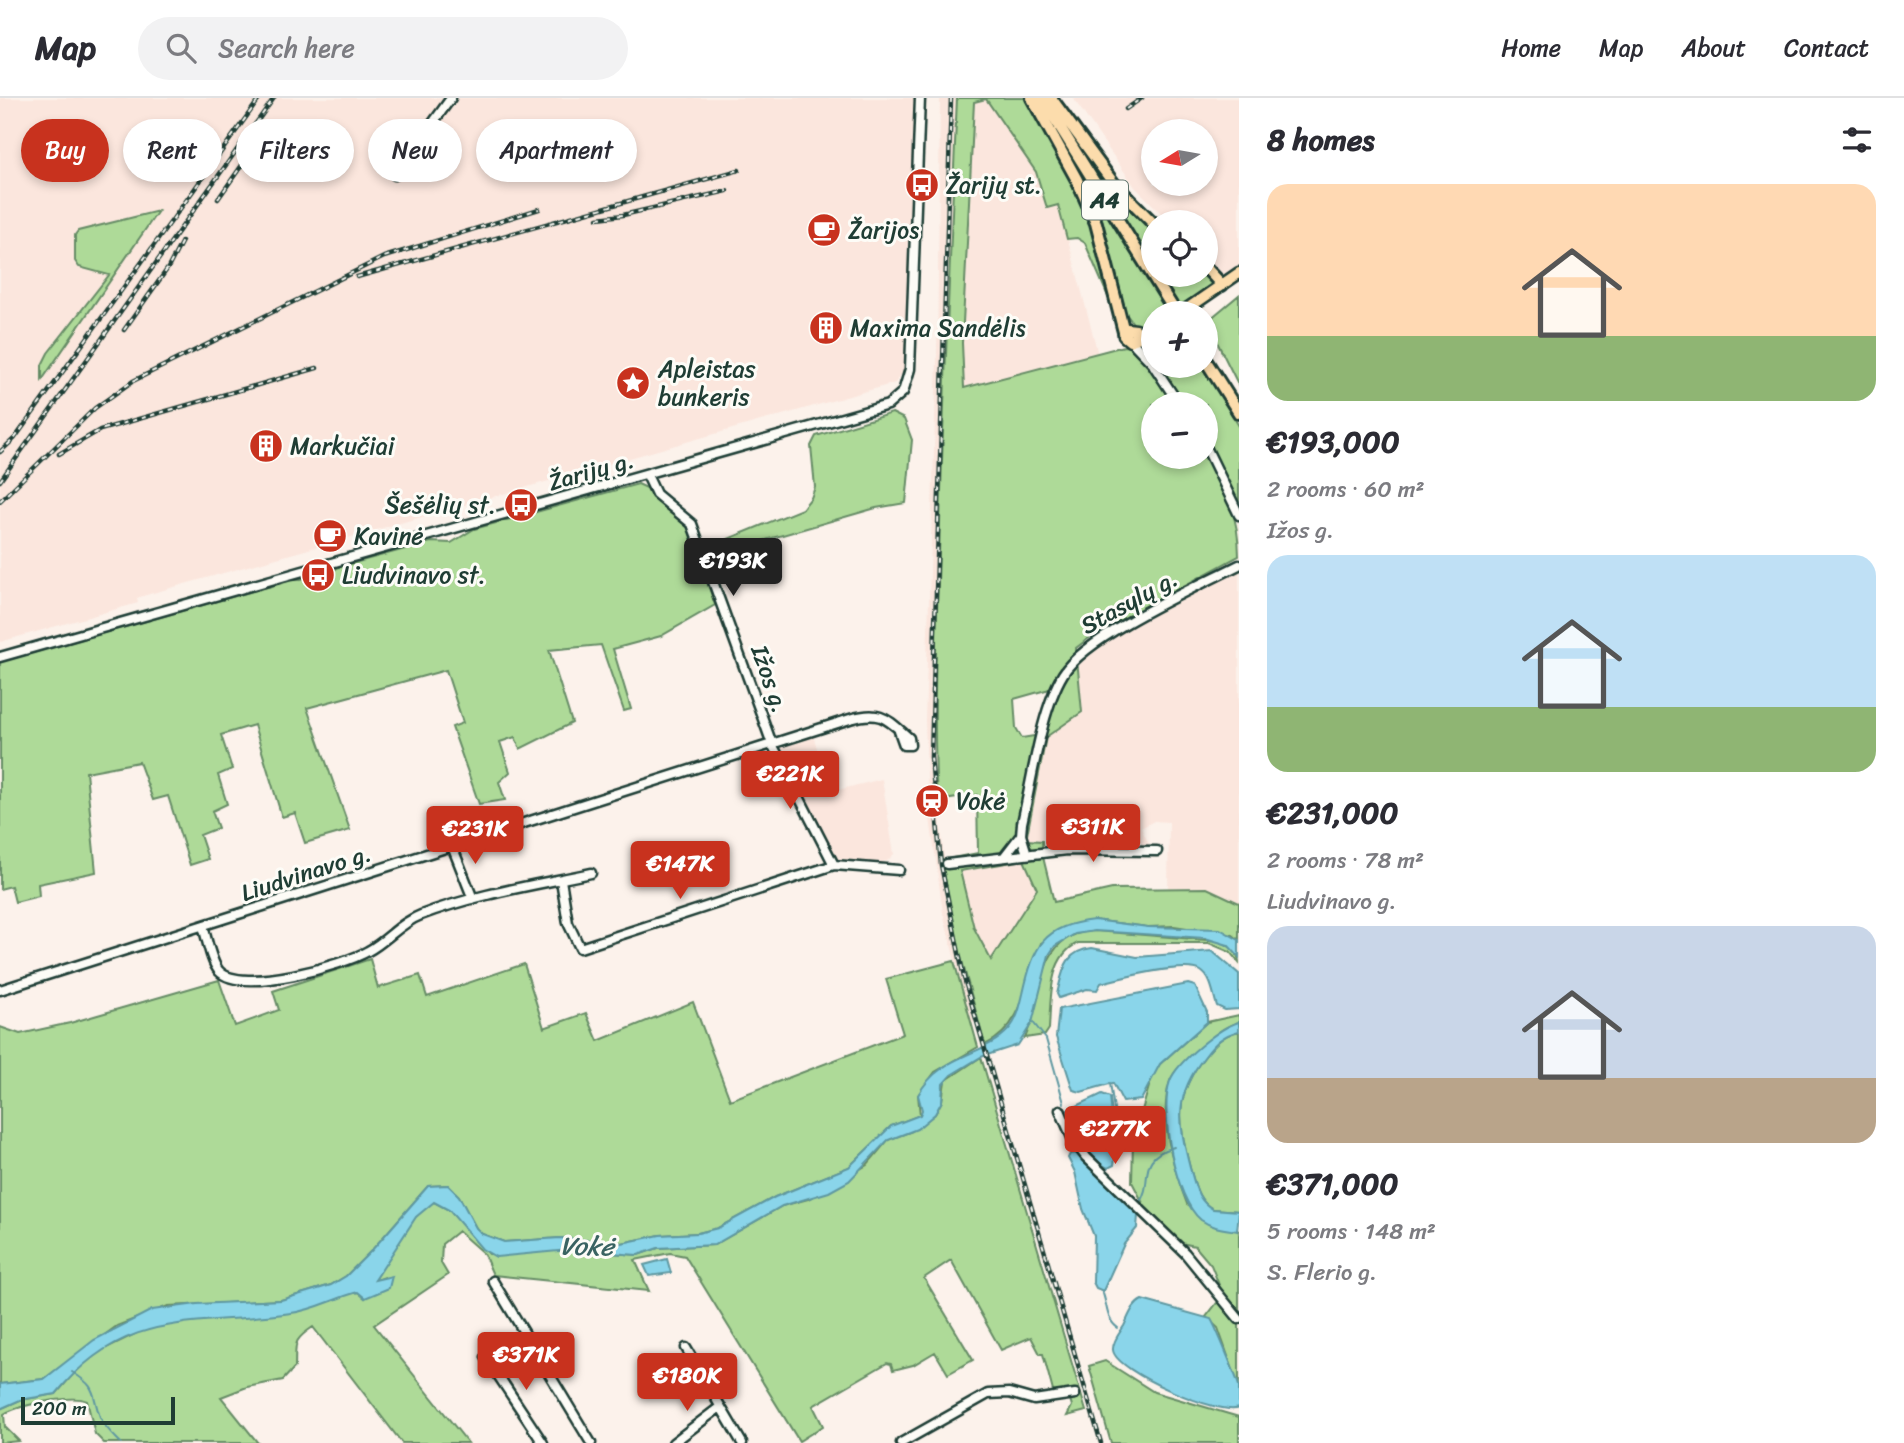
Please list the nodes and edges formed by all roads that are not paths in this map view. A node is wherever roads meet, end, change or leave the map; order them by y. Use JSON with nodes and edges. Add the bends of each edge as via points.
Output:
{"nodes":[{"id":1,"x":452,"y":98,"type":"edge"},
{"id":2,"x":920,"y":98,"type":"edge"},
{"id":3,"x":1032,"y":98,"type":"edge"},
{"id":4,"x":1042,"y":98,"type":"edge"},
{"id":5,"x":1051,"y":98,"type":"edge"},
{"id":6,"x":437,"y":119,"type":"edge"},
{"id":7,"x":1141,"y":211,"type":"edge"},
{"id":8,"x":1239,"y":273,"type":"edge"},
{"id":9,"x":1218,"y":281,"type":"edge"},
{"id":10,"x":1222,"y":285,"type":"junction"},
{"id":11,"x":1168,"y":301,"type":"edge"},
{"id":12,"x":1197,"y":301,"type":"edge"},
{"id":13,"x":1141,"y":334,"type":"edge"},
{"id":14,"x":1134,"y":336,"type":"junction"},
{"id":15,"x":1141,"y":347,"type":"edge"},
{"id":16,"x":1216,"y":378,"type":"edge"},
{"id":17,"x":1238,"y":413,"type":"edge"},
{"id":18,"x":1217,"y":469,"type":"edge"},
{"id":19,"x":647,"y":475,"type":"junction"},
{"id":20,"x":1239,"y":515,"type":"edge"},
{"id":21,"x":1239,"y":565,"type":"edge"},
{"id":22,"x":0,"y":657,"type":"edge"},
{"id":23,"x":899,"y":731,"type":"dead end"},
{"id":24,"x":772,"y":744,"type":"junction"},
{"id":25,"x":1021,"y":835,"type":"junction"},
{"id":26,"x":452,"y":846,"type":"junction"},
{"id":27,"x":1157,"y":851,"type":"dead end"},
{"id":28,"x":1027,"y":854,"type":"junction"},
{"id":29,"x":1004,"y":857,"type":"junction"},
{"id":30,"x":947,"y":864,"type":"dead end"},
{"id":31,"x":834,"y":865,"type":"junction"},
{"id":32,"x":899,"y":870,"type":"dead end"},
{"id":33,"x":591,"y":873,"type":"dead end"},
{"id":34,"x":561,"y":880,"type":"junction"},
{"id":35,"x":473,"y":898,"type":"junction"},
{"id":36,"x":203,"y":926,"type":"junction"},
{"id":37,"x":0,"y":990,"type":"edge"},
{"id":38,"x":1060,"y":1110,"type":"dead end"},
{"id":39,"x":493,"y":1281,"type":"dead end"},
{"id":40,"x":1239,"y":1319,"type":"edge"},
{"id":41,"x":685,"y":1348,"type":"dead end"},
{"id":42,"x":486,"y":1357,"type":"dead end"},
{"id":43,"x":1075,"y":1394,"type":"dead end"},
{"id":44,"x":720,"y":1407,"type":"junction"},
{"id":45,"x":543,"y":1443,"type":"edge"},
{"id":46,"x":591,"y":1443,"type":"edge"},
{"id":47,"x":673,"y":1443,"type":"edge"},
{"id":48,"x":743,"y":1443,"type":"edge"},
{"id":49,"x":901,"y":1443,"type":"edge"}],
"edges":[{"from":1,"to":6,"type":"street"},
{"from":2,"to":19,"type":"street","name":"Žarijų g.","via":[[910,369],[902,392],[874,411]]},
{"from":3,"to":14,"type":"highway","via":[[1091,210]]},
{"from":4,"to":11,"type":"highway","number":"A4"},
{"from":5,"to":7,"type":"highway","via":[[1114,184]]},
{"from":8,"to":10,"type":"main road"},
{"from":9,"to":10,"type":"highway"},
{"from":10,"to":12,"type":"main road"},
{"from":13,"to":14,"type":"main road"},
{"from":14,"to":15,"type":"street"},
{"from":16,"to":17,"type":"highway"},
{"from":18,"to":20,"type":"street"},
{"from":19,"to":22,"type":"street","name":"Žarijų g."},
{"from":19,"to":24,"type":"street","name":"Ižos g.","via":[[652,489],[692,524]]},
{"from":21,"to":25,"type":"street","name":"Stasylų g.","via":[[1076,656],[1052,701]]},
{"from":23,"to":24,"type":"street","name":"Liudvinavo g.","via":[[887,719],[871,713]]},
{"from":24,"to":26,"type":"street","name":"Liudvinavo g."},
{"from":24,"to":31,"type":"street","name":"Ižos g."},
{"from":25,"to":28,"type":"street"},
{"from":25,"to":29,"type":"street"},
{"from":26,"to":35,"type":"street"},
{"from":26,"to":36,"type":"street","name":"Liudvinavo g."},
{"from":27,"to":28,"type":"street"},
{"from":28,"to":29,"type":"street"},
{"from":29,"to":30,"type":"street"},
{"from":31,"to":32,"type":"street"},
{"from":31,"to":34,"type":"street","via":[[580,948],[568,923]]},
{"from":33,"to":34,"type":"street"},
{"from":34,"to":35,"type":"street"},
{"from":35,"to":36,"type":"street","via":[[409,920],[376,947],[344,963],[272,979],[252,980],[218,971]]},
{"from":36,"to":37,"type":"street","name":"Liudvinavo g."},
{"from":38,"to":40,"type":"street","via":[[1078,1147],[1185,1253]]},
{"from":39,"to":46,"type":"street"},
{"from":41,"to":44,"type":"street"},
{"from":42,"to":45,"type":"street"},
{"from":43,"to":49,"type":"street","via":[[1034,1400],[988,1394]]},
{"from":44,"to":47,"type":"street"},
{"from":44,"to":48,"type":"street"}]}
